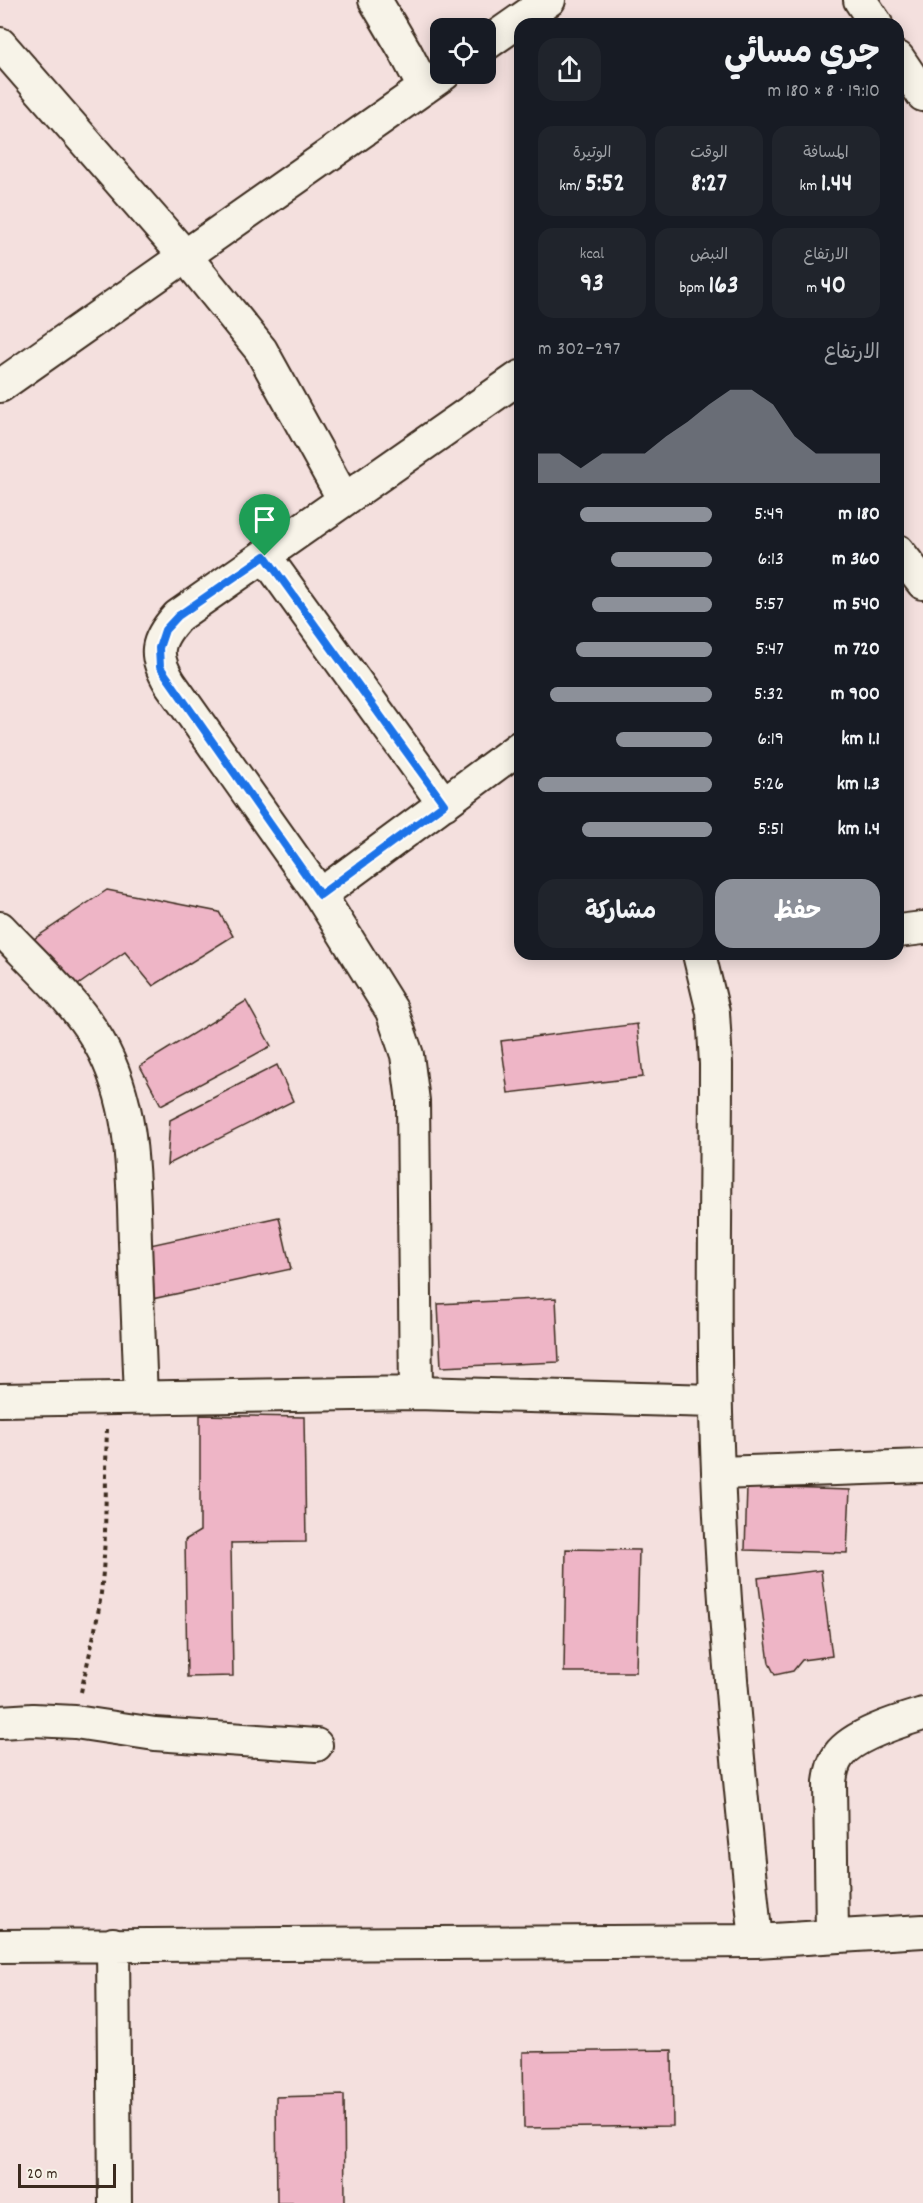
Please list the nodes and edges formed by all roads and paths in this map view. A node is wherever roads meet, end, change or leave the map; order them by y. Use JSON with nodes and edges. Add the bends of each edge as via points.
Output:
{"nodes":[{"id":1,"x":375,"y":0,"type":"edge"},
{"id":2,"x":549,"y":0,"type":"edge"},
{"id":3,"x":860,"y":0,"type":"edge"},
{"id":4,"x":528,"y":18,"type":"edge"},
{"id":5,"x":872,"y":18,"type":"edge"},
{"id":6,"x":514,"y":29,"type":"edge"},
{"id":7,"x":496,"y":39,"type":"edge"},
{"id":8,"x":0,"y":44,"type":"edge"},
{"id":9,"x":904,"y":66,"type":"edge"},
{"id":10,"x":430,"y":77,"type":"edge"},
{"id":11,"x":430,"y":84,"type":"edge"},
{"id":12,"x":921,"y":90,"type":"edge"},
{"id":13,"x":185,"y":256,"type":"junction"},
{"id":14,"x":514,"y":381,"type":"edge"},
{"id":15,"x":0,"y":386,"type":"edge"},
{"id":16,"x":344,"y":500,"type":"junction"},
{"id":17,"x":265,"y":556,"type":"junction"},
{"id":18,"x":904,"y":558,"type":"edge"},
{"id":19,"x":923,"y":583,"type":"edge"},
{"id":20,"x":514,"y":752,"type":"edge"},
{"id":21,"x":444,"y":804,"type":"junction"},
{"id":22,"x":320,"y":895,"type":"junction"},
{"id":23,"x":0,"y":928,"type":"edge"},
{"id":24,"x":923,"y":928,"type":"edge"},
{"id":25,"x":904,"y":930,"type":"edge"},
{"id":26,"x":705,"y":960,"type":"edge"},
{"id":27,"x":416,"y":1394,"type":"junction"},
{"id":28,"x":108,"y":1398,"type":"junction"},
{"id":29,"x":141,"y":1398,"type":"junction"},
{"id":30,"x":0,"y":1400,"type":"edge"},
{"id":31,"x":715,"y":1401,"type":"junction"},
{"id":32,"x":923,"y":1466,"type":"edge"},
{"id":33,"x":718,"y":1473,"type":"junction"},
{"id":34,"x":923,"y":1714,"type":"edge"},
{"id":35,"x":0,"y":1722,"type":"edge"},
{"id":36,"x":75,"y":1722,"type":"junction"},
{"id":37,"x":316,"y":1745,"type":"dead end"},
{"id":38,"x":923,"y":1931,"type":"edge"},
{"id":39,"x":832,"y":1935,"type":"junction"},
{"id":40,"x":756,"y":1941,"type":"junction"},
{"id":41,"x":112,"y":1944,"type":"junction"},
{"id":42,"x":0,"y":1946,"type":"edge"},
{"id":43,"x":115,"y":2203,"type":"edge"}],
"edges":[{"from":1,"to":10,"type":"street","via":[[405,51]]},
{"from":2,"to":4,"type":"street"},
{"from":3,"to":5,"type":"street"},
{"from":6,"to":7,"type":"street"},
{"from":8,"to":13,"type":"street"},
{"from":9,"to":12,"type":"street"},
{"from":11,"to":13,"type":"street"},
{"from":13,"to":15,"type":"street"},
{"from":13,"to":16,"type":"street","via":[[261,350]]},
{"from":14,"to":16,"type":"street"},
{"from":16,"to":17,"type":"street"},
{"from":17,"to":21,"type":"street"},
{"from":17,"to":22,"type":"street","via":[[178,616],[165,630],[159,648],[160,667]]},
{"from":18,"to":19,"type":"street"},
{"from":20,"to":21,"type":"street"},
{"from":21,"to":22,"type":"street"},
{"from":22,"to":27,"type":"street","via":[[392,1011],[407,1055],[413,1101]]},
{"from":23,"to":29,"type":"street","via":[[76,1009],[99,1043],[116,1079],[127,1118],[132,1158]]},
{"from":24,"to":25,"type":"street"},
{"from":26,"to":31,"type":"street","via":[[716,1064]]},
{"from":27,"to":29,"type":"street"},
{"from":27,"to":31,"type":"street"},
{"from":28,"to":29,"type":"street"},
{"from":28,"to":30,"type":"street"},
{"from":28,"to":36,"type":"path","via":[[101,1593]]},
{"from":31,"to":33,"type":"street"},
{"from":32,"to":33,"type":"street"},
{"from":33,"to":40,"type":"street","via":[[730,1687]]},
{"from":34,"to":39,"type":"street","via":[[849,1744],[832,1767]]},
{"from":35,"to":36,"type":"street"},
{"from":36,"to":37,"type":"street","via":[[155,1734]]},
{"from":38,"to":39,"type":"street"},
{"from":39,"to":40,"type":"street"},
{"from":40,"to":41,"type":"street"},
{"from":41,"to":42,"type":"street"},
{"from":41,"to":43,"type":"street"}]}
